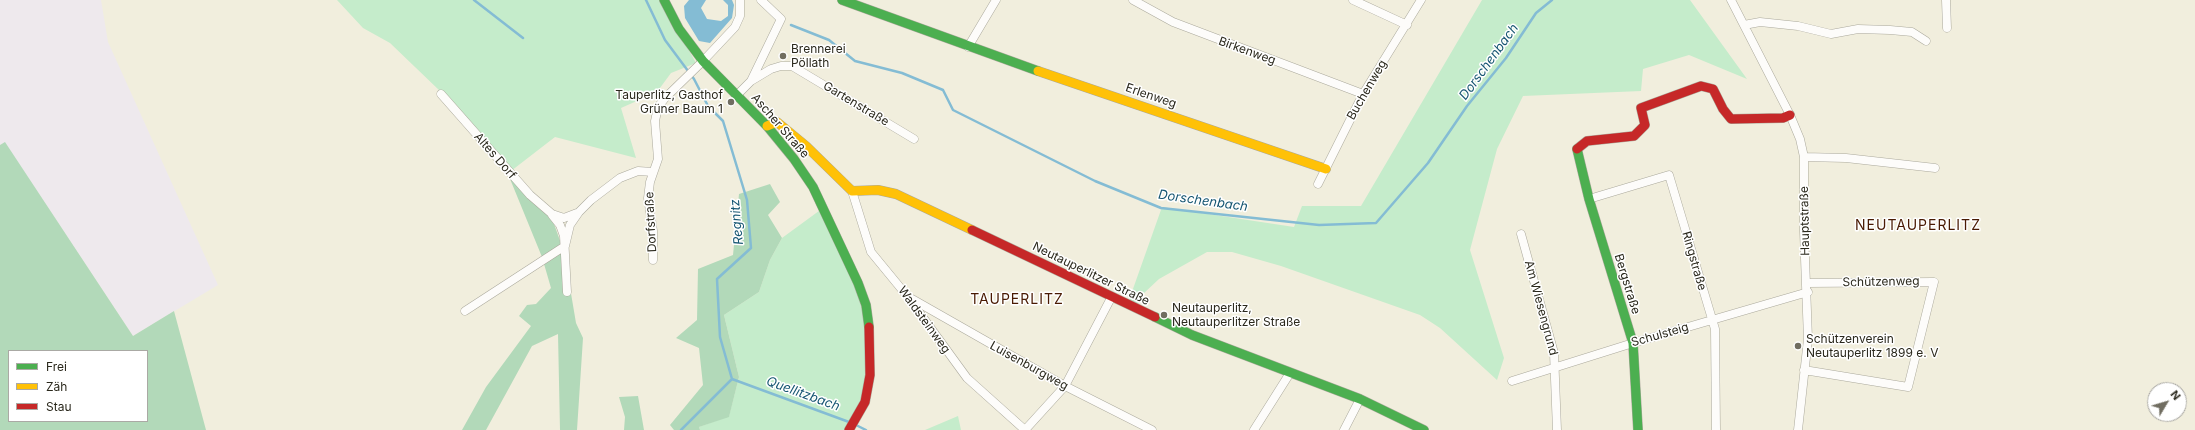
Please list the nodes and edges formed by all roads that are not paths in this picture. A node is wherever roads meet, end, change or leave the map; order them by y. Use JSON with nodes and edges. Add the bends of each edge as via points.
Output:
{"nodes":[{"id":1,"x":664,"y":0,"type":"edge"},
{"id":2,"x":740,"y":0,"type":"edge"},
{"id":3,"x":761,"y":0,"type":"edge"},
{"id":4,"x":842,"y":0,"type":"edge"},
{"id":5,"x":996,"y":0,"type":"edge"},
{"id":6,"x":1133,"y":0,"type":"edge"},
{"id":7,"x":1353,"y":0,"type":"edge"},
{"id":8,"x":1422,"y":0,"type":"edge"},
{"id":9,"x":1731,"y":0,"type":"edge"},
{"id":10,"x":1946,"y":0,"type":"edge"},
{"id":11,"x":1407,"y":25,"type":"junction"},
{"id":12,"x":1744,"y":25,"type":"junction"},
{"id":13,"x":1947,"y":28,"type":"dead end"},
{"id":14,"x":1926,"y":41,"type":"dead end"},
{"id":15,"x":968,"y":48,"type":"junction"},
{"id":16,"x":703,"y":61,"type":"junction"},
{"id":17,"x":751,"y":81,"type":"junction"},
{"id":18,"x":441,"y":94,"type":"dead end"},
{"id":19,"x":1363,"y":94,"type":"junction"},
{"id":20,"x":737,"y":95,"type":"junction"},
{"id":21,"x":1790,"y":115,"type":"junction"},
{"id":22,"x":767,"y":126,"type":"junction"},
{"id":23,"x":914,"y":139,"type":"dead end"},
{"id":24,"x":1804,"y":156,"type":"junction"},
{"id":25,"x":1935,"y":168,"type":"dead end"},
{"id":26,"x":1326,"y":169,"type":"junction"},
{"id":27,"x":653,"y":172,"type":"junction"},
{"id":28,"x":1318,"y":184,"type":"dead end"},
{"id":29,"x":852,"y":191,"type":"junction"},
{"id":30,"x":1589,"y":199,"type":"junction"},
{"id":31,"x":579,"y":212,"type":"junction"},
{"id":32,"x":552,"y":214,"type":"junction"},
{"id":33,"x":1521,"y":234,"type":"dead end"},
{"id":34,"x":565,"y":246,"type":"junction"},
{"id":35,"x":653,"y":260,"type":"dead end"},
{"id":36,"x":1807,"y":283,"type":"junction"},
{"id":37,"x":567,"y":292,"type":"dead end"},
{"id":38,"x":1808,"y":292,"type":"junction"},
{"id":39,"x":908,"y":297,"type":"junction"},
{"id":40,"x":1111,"y":298,"type":"junction"},
{"id":41,"x":465,"y":311,"type":"dead end"},
{"id":42,"x":1711,"y":320,"type":"junction"},
{"id":43,"x":1633,"y":343,"type":"junction"},
{"id":44,"x":1555,"y":367,"type":"junction"},
{"id":45,"x":1804,"y":370,"type":"junction"},
{"id":46,"x":1290,"y":373,"type":"junction"},
{"id":47,"x":1512,"y":381,"type":"dead end"},
{"id":48,"x":1065,"y":386,"type":"junction"},
{"id":49,"x":1360,"y":399,"type":"junction"},
{"id":50,"x":849,"y":430,"type":"edge"},
{"id":51,"x":1025,"y":430,"type":"edge"},
{"id":52,"x":1152,"y":430,"type":"edge"},
{"id":53,"x":1254,"y":430,"type":"edge"},
{"id":54,"x":1344,"y":430,"type":"edge"},
{"id":55,"x":1424,"y":430,"type":"edge"},
{"id":56,"x":1557,"y":430,"type":"edge"},
{"id":57,"x":1638,"y":430,"type":"edge"},
{"id":58,"x":1716,"y":430,"type":"edge"},
{"id":59,"x":1798,"y":430,"type":"edge"}],
"edges":[{"from":1,"to":16,"type":"street","name":"Ascher Straße","via":[[680,29]]},
{"from":2,"to":16,"type":"street","name":"Dorfstraße","via":[[740,16],[735,27]]},
{"from":3,"to":17,"type":"street","via":[[781,19]]},
{"from":4,"to":15,"type":"street","name":"Erlenweg"},
{"from":5,"to":15,"type":"street"},
{"from":6,"to":19,"type":"street","name":"Birkenweg","via":[[1173,22]]},
{"from":7,"to":11,"type":"street"},
{"from":8,"to":11,"type":"street","name":"Buchenweg"},
{"from":9,"to":12,"type":"street","name":"Hauptstraße"},
{"from":10,"to":13,"type":"street"},
{"from":11,"to":19,"type":"street","name":"Buchenweg"},
{"from":12,"to":14,"type":"street","via":[[1760,22],[1798,26],[1831,34],[1858,29],[1890,30],[1912,32]]},
{"from":12,"to":21,"type":"street","name":"Hauptstraße"},
{"from":15,"to":26,"type":"street","name":"Erlenweg"},
{"from":16,"to":20,"type":"street","name":"Ascher Straße"},
{"from":16,"to":27,"type":"street","name":"Dorfstraße","via":[[664,98],[658,107],[655,121],[658,159]]},
{"from":17,"to":20,"type":"street","name":"Gartenstraße"},
{"from":17,"to":23,"type":"street","name":"Gartenstraße","via":[[781,66],[792,66]]},
{"from":18,"to":32,"type":"street","name":"Altes Dorf","via":[[530,195]]},
{"from":19,"to":26,"type":"street","name":"Buchenweg"},
{"from":20,"to":22,"type":"street","name":"Ascher Straße"},
{"from":21,"to":24,"type":"street","name":"Hauptstraße"},
{"from":21,"to":30,"type":"street","name":"Bergstraße","via":[[1782,118],[1731,119],[1713,89],[1701,86],[1641,108],[1645,125],[1644,129],[1634,136],[1587,141],[1578,147]]},
{"from":22,"to":29,"type":"street","via":[[777,122]]},
{"from":22,"to":50,"type":"street","name":"Ascher Straße","via":[[813,187],[832,224],[866,305],[871,350],[866,402]]},
{"from":24,"to":25,"type":"street"},
{"from":24,"to":36,"type":"street","name":"Hauptstraße"},
{"from":26,"to":28,"type":"street","name":"Buchenweg"},
{"from":27,"to":31,"type":"street","name":"Altes Dorf","via":[[638,171],[620,178]]},
{"from":27,"to":35,"type":"street","name":"Dorfstraße","via":[[648,198],[653,231]]},
{"from":29,"to":39,"type":"street","name":"Waldsteinweg","via":[[871,252]]},
{"from":29,"to":40,"type":"street","name":"Neutauperlitzer Straße","via":[[878,190],[896,194]]},
{"from":30,"to":42,"type":"street","name":"Ringstraße","via":[[1669,175]]},
{"from":30,"to":43,"type":"street","name":"Bergstraße"},
{"from":31,"to":32,"type":"street","name":"Altes Dorf","via":[[564,218]]},
{"from":31,"to":34,"type":"street","name":"Altes Dorf","via":[[570,225]]},
{"from":32,"to":34,"type":"street","name":"Altes Dorf","via":[[560,225]]},
{"from":33,"to":44,"type":"street","name":"Am Wiesengrund","via":[[1554,353]]},
{"from":34,"to":37,"type":"street","name":"Altes Dorf"},
{"from":34,"to":41,"type":"street"},
{"from":36,"to":38,"type":"street","name":"Hauptstraße"},
{"from":36,"to":45,"type":"street","name":"Schützenweg","via":[[1934,282],[1908,387]]},
{"from":38,"to":42,"type":"street","name":"Schulsteig"},
{"from":38,"to":45,"type":"street","name":"Hauptstraße","via":[[1808,339]]},
{"from":39,"to":48,"type":"street","name":"Luisenburgweg"},
{"from":39,"to":51,"type":"street","name":"Waldsteinweg","via":[[967,378]]},
{"from":40,"to":46,"type":"street","name":"Neutauperlitzer Straße","via":[[1192,335]]},
{"from":40,"to":48,"type":"street"},
{"from":42,"to":43,"type":"street","name":"Schulsteig"},
{"from":42,"to":58,"type":"street","name":"Ringstraße","via":[[1715,329]]},
{"from":43,"to":44,"type":"street","name":"Schulsteig"},
{"from":43,"to":57,"type":"street","name":"Bergstraße"},
{"from":44,"to":47,"type":"street","name":"Schulsteig"},
{"from":44,"to":56,"type":"street","name":"Am Wiesengrund"},
{"from":45,"to":59,"type":"street","name":"Hauptstraße"},
{"from":46,"to":49,"type":"street","name":"Neutauperlitzer Straße"},
{"from":46,"to":53,"type":"street"},
{"from":48,"to":51,"type":"street"},
{"from":48,"to":52,"type":"street","name":"Luisenburgweg"},
{"from":49,"to":54,"type":"street"},
{"from":49,"to":55,"type":"street","name":"Neutauperlitzer Straße"}]}
